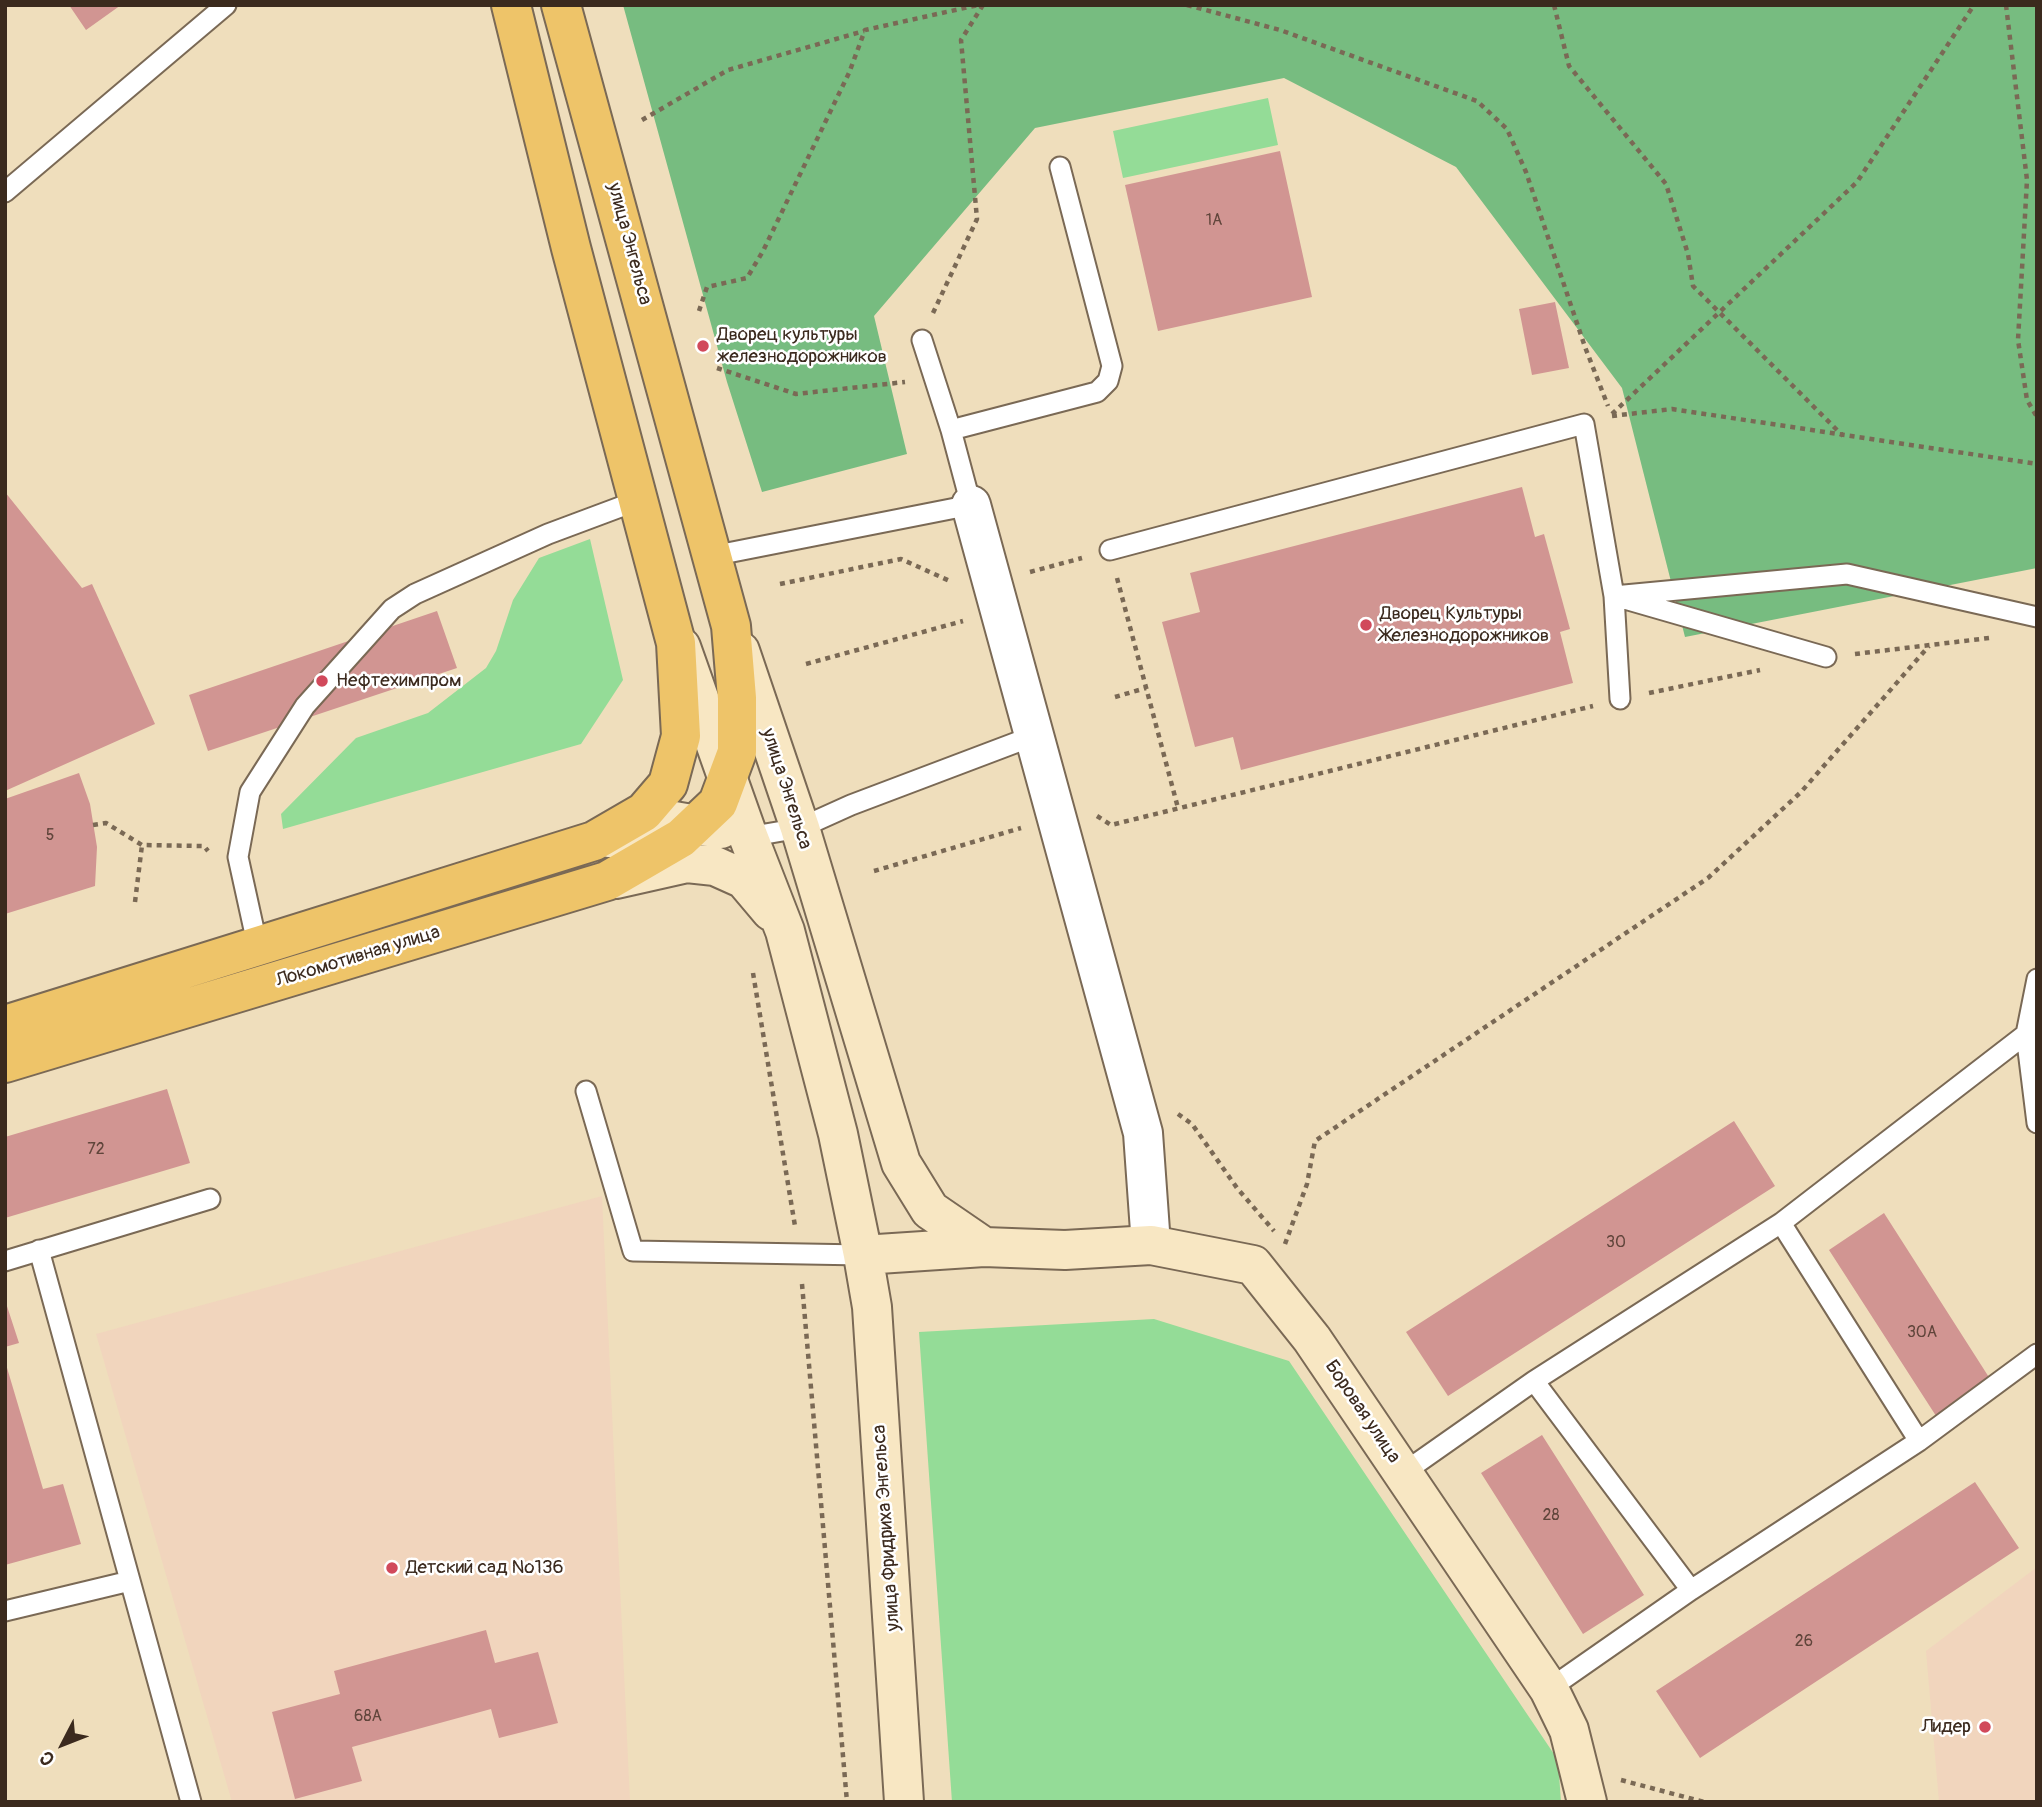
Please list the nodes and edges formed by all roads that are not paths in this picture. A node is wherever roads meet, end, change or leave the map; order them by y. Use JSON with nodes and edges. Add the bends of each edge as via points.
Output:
{"nodes":[{"id":1,"x":226,"y":5,"type":"edge"},
{"id":2,"x":511,"y":5,"type":"edge"},
{"id":3,"x":561,"y":5,"type":"edge"},
{"id":4,"x":1060,"y":167,"type":"dead end"},
{"id":5,"x":5,"y":192,"type":"edge"},
{"id":6,"x":922,"y":340,"type":"road end"},
{"id":7,"x":951,"y":430,"type":"junction"},
{"id":8,"x":639,"y":500,"type":"junction"},
{"id":9,"x":971,"y":506,"type":"junction"},
{"id":10,"x":1110,"y":550,"type":"road end"},
{"id":11,"x":712,"y":556,"type":"junction"},
{"id":12,"x":1614,"y":596,"type":"junction"},
{"id":13,"x":668,"y":610,"type":"junction"},
{"id":14,"x":2037,"y":617,"type":"edge"},
{"id":15,"x":731,"y":626,"type":"junction"},
{"id":16,"x":1826,"y":657,"type":"dead end"},
{"id":17,"x":1620,"y":699,"type":"road end"},
{"id":18,"x":1035,"y":735,"type":"junction"},
{"id":19,"x":727,"y":779,"type":"junction"},
{"id":20,"x":697,"y":823,"type":"junction"},
{"id":21,"x":800,"y":828,"type":"junction"},
{"id":22,"x":748,"y":836,"type":"junction"},
{"id":23,"x":594,"y":841,"type":"junction"},
{"id":24,"x":607,"y":881,"type":"junction"},
{"id":25,"x":828,"y":920,"type":"junction"},
{"id":26,"x":785,"y":931,"type":"junction"},
{"id":27,"x":258,"y":948,"type":"junction"},
{"id":28,"x":2037,"y":979,"type":"edge"},
{"id":29,"x":5,"y":1026,"type":"edge"},
{"id":30,"x":2026,"y":1034,"type":"junction"},
{"id":31,"x":5,"y":1063,"type":"edge"},
{"id":32,"x":586,"y":1091,"type":"dead end"},
{"id":33,"x":883,"y":1107,"type":"junction"},
{"id":34,"x":2037,"y":1123,"type":"edge"},
{"id":35,"x":210,"y":1199,"type":"dead end"},
{"id":36,"x":1781,"y":1223,"type":"junction"},
{"id":37,"x":1152,"y":1245,"type":"junction"},
{"id":38,"x":984,"y":1247,"type":"junction"},
{"id":39,"x":39,"y":1250,"type":"junction"},
{"id":40,"x":863,"y":1255,"type":"junction"},
{"id":41,"x":5,"y":1261,"type":"edge"},
{"id":42,"x":2037,"y":1354,"type":"edge"},
{"id":43,"x":1534,"y":1381,"type":"junction"},
{"id":44,"x":1919,"y":1441,"type":"junction"},
{"id":45,"x":1403,"y":1473,"type":"junction"},
{"id":46,"x":130,"y":1581,"type":"junction"},
{"id":47,"x":1691,"y":1590,"type":"junction"},
{"id":48,"x":5,"y":1611,"type":"edge"},
{"id":49,"x":1549,"y":1689,"type":"junction"},
{"id":50,"x":191,"y":1802,"type":"edge"},
{"id":51,"x":904,"y":1802,"type":"edge"},
{"id":52,"x":1587,"y":1802,"type":"edge"}],
"edges":[{"from":1,"to":5,"type":"lane"},
{"from":2,"to":8,"type":"main road"},
{"from":3,"to":11,"type":"main road","name":"улица Энгельса"},
{"from":4,"to":7,"type":"lane","via":[[1112,366],[1108,381],[1097,392]]},
{"from":6,"to":7,"type":"lane"},
{"from":7,"to":9,"type":"lane"},
{"from":8,"to":13,"type":"main road"},
{"from":8,"to":27,"type":"lane","via":[[548,534],[415,594],[392,610],[304,706],[250,792],[238,857]]},
{"from":9,"to":11,"type":"lane"},
{"from":9,"to":18,"type":"street"},
{"from":10,"to":12,"type":"lane","via":[[1584,424]]},
{"from":11,"to":15,"type":"main road","name":"улица Энгельса"},
{"from":12,"to":14,"type":"lane","via":[[1847,574]]},
{"from":12,"to":16,"type":"lane"},
{"from":12,"to":17,"type":"lane"},
{"from":13,"to":19,"type":"main road"},
{"from":13,"to":23,"type":"main road","name":"Локомотивная улица","via":[[676,643],[681,736],[668,784],[644,812]]},
{"from":15,"to":19,"type":"main road","name":"Локомотивная улица","via":[[737,752]]},
{"from":15,"to":21,"type":"main road","name":"улица Энгельса"},
{"from":18,"to":21,"type":"lane"},
{"from":18,"to":37,"type":"street","via":[[1143,1133]]},
{"from":19,"to":20,"type":"main road","name":"Локомотивная улица","via":[[719,803]]},
{"from":19,"to":22,"type":"main road"},
{"from":20,"to":22,"type":"main road","name":"Локомотивная улица"},
{"from":20,"to":23,"type":"main road","name":"Локомотивная улица","via":[[674,821]]},
{"from":20,"to":24,"type":"main road","name":"Локомотивная улица","via":[[681,838]]},
{"from":21,"to":22,"type":"lane"},
{"from":21,"to":25,"type":"main road","name":"улица Энгельса"},
{"from":22,"to":24,"type":"lane"},
{"from":22,"to":25,"type":"main road","name":"Локомотивная улица","via":[[784,854],[814,886]]},
{"from":22,"to":26,"type":"main road"},
{"from":23,"to":27,"type":"main road","name":"Локомотивная улица"},
{"from":24,"to":26,"type":"main road","via":[[687,863],[715,866],[744,879]]},
{"from":24,"to":31,"type":"main road","name":"Локомотивная улица"},
{"from":25,"to":33,"type":"main road","name":"улица Энгельса"},
{"from":26,"to":40,"type":"main road","via":[[838,1134]]},
{"from":27,"to":29,"type":"main road","name":"Локомотивная улица"},
{"from":28,"to":30,"type":"lane"},
{"from":30,"to":34,"type":"lane"},
{"from":30,"to":36,"type":"lane"},
{"from":32,"to":40,"type":"lane","via":[[633,1251]]},
{"from":33,"to":38,"type":"main road","via":[[901,1163],[930,1210]]},
{"from":33,"to":40,"type":"main road","name":"улица Энгельса"},
{"from":35,"to":39,"type":"lane"},
{"from":36,"to":43,"type":"lane"},
{"from":36,"to":44,"type":"lane"},
{"from":37,"to":38,"type":"main road","name":"Боровая улица","via":[[1065,1250]]},
{"from":37,"to":45,"type":"main road","name":"Боровая улица","via":[[1252,1265],[1312,1339]]},
{"from":38,"to":40,"type":"main road","name":"Боровая улица"},
{"from":39,"to":41,"type":"lane"},
{"from":39,"to":46,"type":"lane"},
{"from":40,"to":51,"type":"main road","name":"улица Фридриха Энгельса","via":[[872,1307]]},
{"from":42,"to":44,"type":"lane"},
{"from":43,"to":45,"type":"lane"},
{"from":43,"to":47,"type":"lane"},
{"from":44,"to":47,"type":"lane"},
{"from":45,"to":49,"type":"main road","name":"Боровая улица"},
{"from":46,"to":48,"type":"lane"},
{"from":46,"to":50,"type":"lane"},
{"from":47,"to":49,"type":"lane"},
{"from":49,"to":52,"type":"main road","name":"Боровая улица","via":[[1569,1730]]}]}
